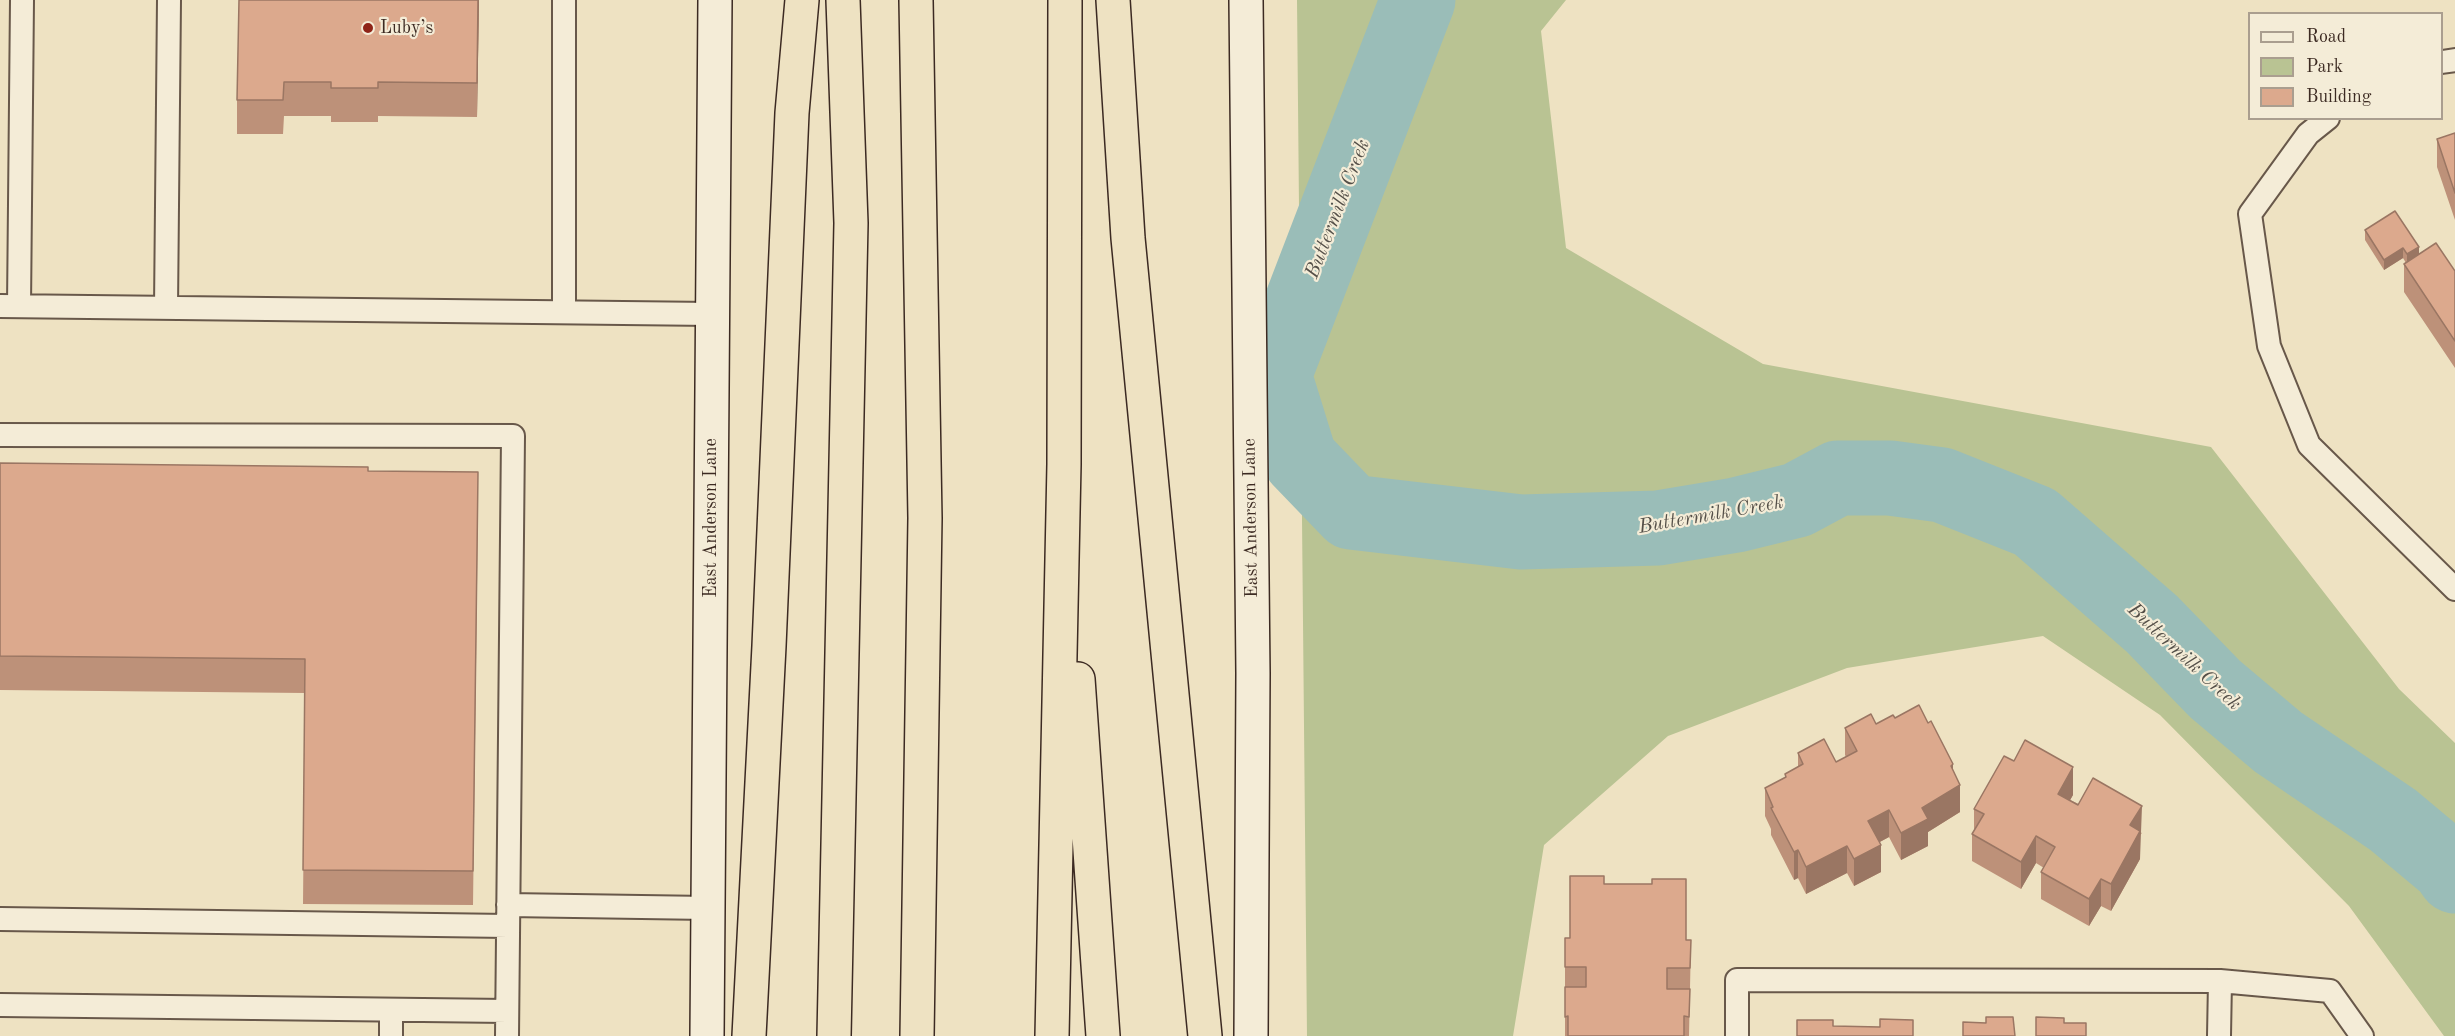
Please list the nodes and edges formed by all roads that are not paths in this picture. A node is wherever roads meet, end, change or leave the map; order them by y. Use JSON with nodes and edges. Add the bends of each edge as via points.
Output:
{"nodes":[{"id":1,"x":22,"y":0,"type":"edge"},
{"id":2,"x":169,"y":0,"type":"edge"},
{"id":3,"x":564,"y":0,"type":"edge"},
{"id":4,"x":715,"y":0,"type":"edge"},
{"id":5,"x":802,"y":0,"type":"edge"},
{"id":6,"x":843,"y":0,"type":"edge"},
{"id":7,"x":916,"y":0,"type":"edge"},
{"id":8,"x":1065,"y":0,"type":"edge"},
{"id":9,"x":1113,"y":0,"type":"edge"},
{"id":10,"x":1246,"y":0,"type":"edge"},
{"id":11,"x":2326,"y":120,"type":"edge"},
{"id":12,"x":9,"y":306,"type":"edge"},
{"id":13,"x":166,"y":308,"type":"junction"},
{"id":14,"x":564,"y":312,"type":"junction"},
{"id":15,"x":712,"y":314,"type":"junction"},
{"id":16,"x":0,"y":435,"type":"edge"},
{"id":17,"x":1064,"y":464,"type":"junction"},
{"id":18,"x":2455,"y":589,"type":"edge"},
{"id":19,"x":708,"y":908,"type":"junction"},
{"id":20,"x":508,"y":915,"type":"junction"},
{"id":21,"x":0,"y":919,"type":"edge"},
{"id":22,"x":2220,"y":981,"type":"junction"},
{"id":23,"x":0,"y":1005,"type":"edge"},
{"id":24,"x":391,"y":1010,"type":"junction"},
{"id":25,"x":507,"y":1011,"type":"junction"},
{"id":26,"x":391,"y":1036,"type":"edge"},
{"id":27,"x":507,"y":1036,"type":"edge"},
{"id":28,"x":707,"y":1036,"type":"edge"},
{"id":29,"x":749,"y":1036,"type":"edge"},
{"id":30,"x":834,"y":1036,"type":"edge"},
{"id":31,"x":917,"y":1036,"type":"edge"},
{"id":32,"x":1052,"y":1036,"type":"edge"},
{"id":33,"x":1103,"y":1036,"type":"edge"},
{"id":34,"x":1204,"y":1036,"type":"edge"},
{"id":35,"x":1251,"y":1036,"type":"edge"},
{"id":36,"x":1737,"y":1036,"type":"edge"},
{"id":37,"x":2219,"y":1036,"type":"edge"},
{"id":38,"x":2362,"y":1036,"type":"edge"}],
"edges":[{"from":1,"to":12,"type":"lane"},
{"from":2,"to":13,"type":"lane"},
{"from":3,"to":14,"type":"lane"},
{"from":4,"to":15,"type":"main road","name":"East Anderson Lane"},
{"from":5,"to":29,"type":"highway","via":[[792,113]]},
{"from":6,"to":30,"type":"highway","via":[[851,223]]},
{"from":7,"to":31,"type":"highway","via":[[925,518]]},
{"from":8,"to":17,"type":"highway"},
{"from":9,"to":34,"type":"highway","via":[[1129,250]]},
{"from":10,"to":35,"type":"main road","name":"East Anderson Lane","via":[[1253,673]]},
{"from":11,"to":18,"type":"lane","via":[[2308,134],[2250,214],[2269,346],[2309,445]]},
{"from":12,"to":13,"type":"lane"},
{"from":13,"to":14,"type":"lane"},
{"from":14,"to":15,"type":"lane"},
{"from":15,"to":19,"type":"main road","name":"East Anderson Lane"},
{"from":16,"to":20,"type":"lane","via":[[513,436]]},
{"from":17,"to":32,"type":"highway"},
{"from":17,"to":33,"type":"highway"},
{"from":19,"to":20,"type":"lane"},
{"from":19,"to":28,"type":"main road","name":"East Anderson Lane"},
{"from":20,"to":21,"type":"lane"},
{"from":20,"to":25,"type":"lane"},
{"from":22,"to":36,"type":"lane","via":[[1737,980]]},
{"from":22,"to":37,"type":"lane"},
{"from":22,"to":38,"type":"lane","via":[[2330,991]]},
{"from":23,"to":24,"type":"lane"},
{"from":24,"to":25,"type":"lane"},
{"from":24,"to":26,"type":"lane"},
{"from":25,"to":27,"type":"lane"}]}
